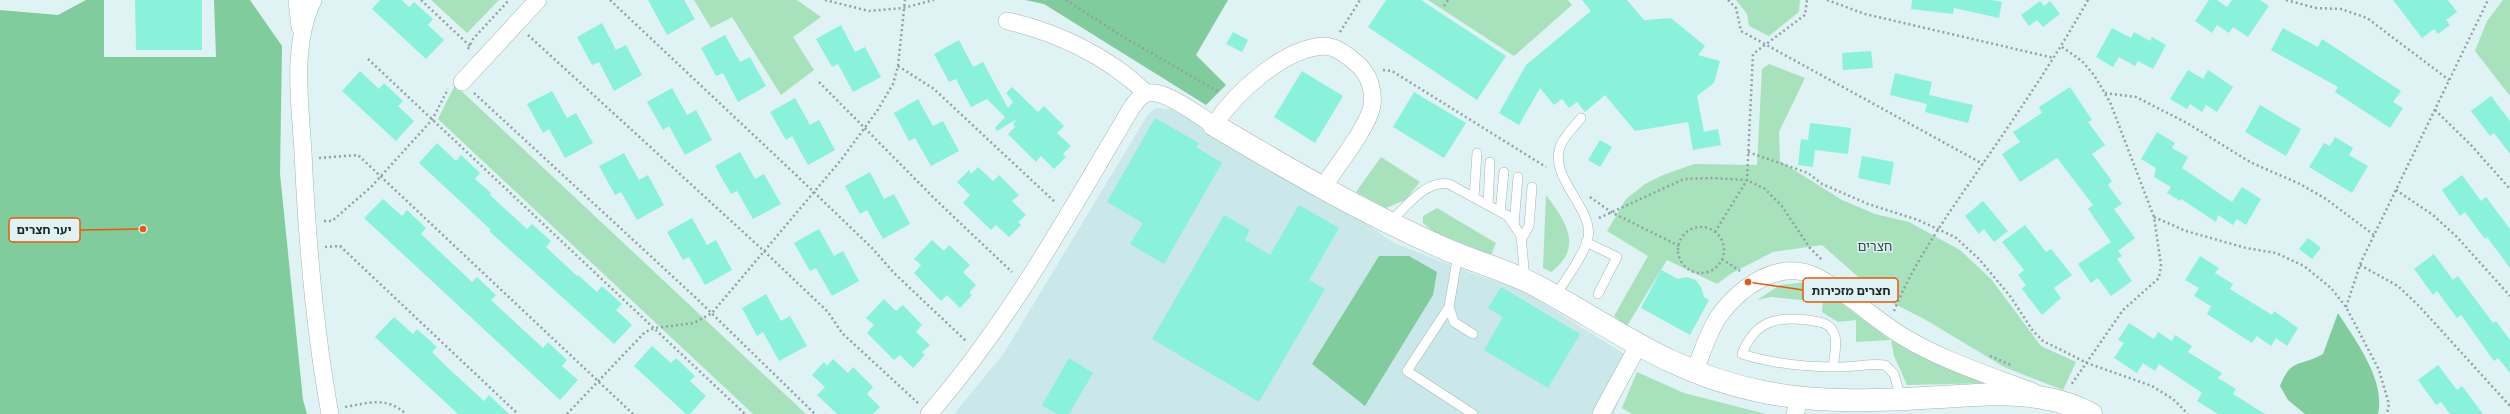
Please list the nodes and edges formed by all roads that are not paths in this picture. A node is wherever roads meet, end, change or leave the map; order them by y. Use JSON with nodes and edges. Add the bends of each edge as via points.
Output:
{"nodes":[{"id":1,"x":297,"y":0,"type":"edge"},
{"id":2,"x":313,"y":0,"type":"edge"},
{"id":3,"x":538,"y":0,"type":"edge"},
{"id":4,"x":1007,"y":21,"type":"dead end"},
{"id":5,"x":302,"y":41,"type":"junction"},
{"id":6,"x":462,"y":82,"type":"road end"},
{"id":7,"x":1146,"y":93,"type":"junction"},
{"id":8,"x":1581,"y":118,"type":"dead end"},
{"id":9,"x":1214,"y":125,"type":"junction"},
{"id":10,"x":1477,"y":153,"type":"dead end"},
{"id":11,"x":1490,"y":162,"type":"dead end"},
{"id":12,"x":1504,"y":172,"type":"dead end"},
{"id":13,"x":1518,"y":177,"type":"dead end"},
{"id":14,"x":1324,"y":186,"type":"junction"},
{"id":15,"x":1532,"y":187,"type":"dead end"},
{"id":16,"x":1474,"y":197,"type":"junction"},
{"id":17,"x":1488,"y":205,"type":"junction"},
{"id":18,"x":1500,"y":212,"type":"junction"},
{"id":19,"x":1390,"y":222,"type":"junction"},
{"id":20,"x":1514,"y":225,"type":"junction"},
{"id":21,"x":1521,"y":240,"type":"junction"},
{"id":22,"x":1586,"y":242,"type":"junction"},
{"id":23,"x":1458,"y":254,"type":"junction"},
{"id":24,"x":1526,"y":281,"type":"junction"},
{"id":25,"x":1598,"y":294,"type":"dead end"},
{"id":26,"x":1555,"y":297,"type":"junction"},
{"id":27,"x":1449,"y":307,"type":"junction"},
{"id":28,"x":1473,"y":334,"type":"dead end"},
{"id":29,"x":1638,"y":346,"type":"junction"},
{"id":30,"x":1833,"y":367,"type":"junction"},
{"id":31,"x":1694,"y":372,"type":"junction"},
{"id":32,"x":1901,"y":398,"type":"junction"},
{"id":33,"x":1798,"y":405,"type":"edge"},
{"id":34,"x":2075,"y":409,"type":"edge"},
{"id":35,"x":329,"y":412,"type":"edge"},
{"id":36,"x":929,"y":414,"type":"edge"},
{"id":37,"x":1473,"y":414,"type":"edge"},
{"id":38,"x":1601,"y":414,"type":"edge"}],
"edges":[{"from":1,"to":5,"type":"street"},
{"from":2,"to":5,"type":"street"},
{"from":3,"to":6,"type":"street"},
{"from":4,"to":7,"type":"street","via":[[1034,27],[1070,43],[1129,77]]},
{"from":5,"to":35,"type":"street","via":[[299,64],[307,221],[318,343]]},
{"from":7,"to":9,"type":"street","via":[[1166,95]]},
{"from":7,"to":36,"type":"street","via":[[1132,107],[1025,284],[979,353]]},
{"from":8,"to":22,"type":"lane","via":[[1560,146],[1558,160],[1564,178],[1587,223]]},
{"from":9,"to":14,"type":"street"},
{"from":9,"to":14,"type":"street","via":[[1233,100],[1254,80],[1287,59],[1309,49],[1325,46],[1337,49],[1362,67],[1373,93],[1372,107],[1366,121]]},
{"from":10,"to":16,"type":"lane"},
{"from":11,"to":17,"type":"lane"},
{"from":12,"to":18,"type":"lane"},
{"from":13,"to":20,"type":"lane"},
{"from":14,"to":19,"type":"street"},
{"from":15,"to":21,"type":"lane","via":[[1529,226]]},
{"from":16,"to":17,"type":"lane"},
{"from":16,"to":19,"type":"lane","via":[[1440,182],[1430,185]]},
{"from":17,"to":18,"type":"lane"},
{"from":18,"to":20,"type":"lane","via":[[1508,216]]},
{"from":19,"to":23,"type":"street"},
{"from":20,"to":21,"type":"lane"},
{"from":21,"to":24,"type":"lane"},
{"from":22,"to":25,"type":"lane","via":[[1617,257]]},
{"from":22,"to":26,"type":"lane"},
{"from":23,"to":24,"type":"street"},
{"from":23,"to":27,"type":"lane"},
{"from":24,"to":26,"type":"street"},
{"from":26,"to":29,"type":"street"},
{"from":27,"to":28,"type":"lane","via":[[1454,322]]},
{"from":27,"to":37,"type":"lane","via":[[1407,372]]},
{"from":29,"to":31,"type":"street"},
{"from":29,"to":38,"type":"street"},
{"from":30,"to":30,"type":"lane","via":[[1783,363],[1742,354],[1747,340],[1753,333],[1778,319],[1823,322],[1833,331],[1836,338]]},
{"from":30,"to":32,"type":"lane","via":[[1885,365],[1894,374]]},
{"from":31,"to":33,"type":"street"},
{"from":31,"to":34,"type":"street","via":[[1713,326],[1733,300],[1767,275],[1782,271],[1800,271],[1816,277],[1902,336],[1948,360]]},
{"from":32,"to":33,"type":"street"},
{"from":32,"to":34,"type":"street","via":[[1997,394],[2038,397]]}]}
